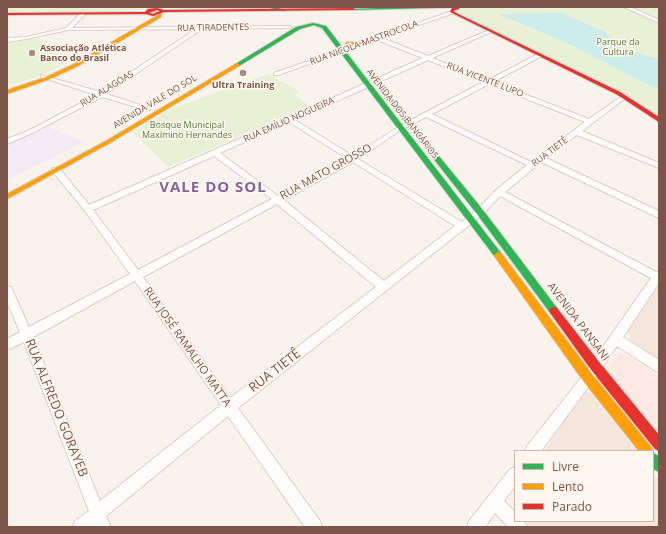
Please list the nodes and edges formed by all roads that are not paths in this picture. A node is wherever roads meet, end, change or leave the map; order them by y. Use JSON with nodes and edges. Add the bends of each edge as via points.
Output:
{"nodes":[{"id":1,"x":267,"y":7,"type":"edge"},
{"id":2,"x":471,"y":7,"type":"edge"},
{"id":3,"x":626,"y":7,"type":"edge"},
{"id":4,"x":335,"y":9,"type":"junction"},
{"id":5,"x":284,"y":10,"type":"junction"},
{"id":6,"x":456,"y":10,"type":"edge"},
{"id":7,"x":157,"y":11,"type":"edge"},
{"id":8,"x":84,"y":13,"type":"junction"},
{"id":9,"x":7,"y":14,"type":"edge"},
{"id":10,"x":311,"y":18,"type":"junction"},
{"id":11,"x":326,"y":18,"type":"junction"},
{"id":12,"x":659,"y":22,"type":"edge"},
{"id":13,"x":201,"y":28,"type":"junction"},
{"id":14,"x":294,"y":28,"type":"junction"},
{"id":15,"x":68,"y":29,"type":"junction"},
{"id":16,"x":134,"y":29,"type":"junction"},
{"id":17,"x":489,"y":31,"type":"junction"},
{"id":18,"x":380,"y":39,"type":"junction"},
{"id":19,"x":7,"y":40,"type":"edge"},
{"id":20,"x":365,"y":44,"type":"joint"},
{"id":21,"x":347,"y":48,"type":"junction"},
{"id":22,"x":540,"y":55,"type":"junction"},
{"id":23,"x":428,"y":58,"type":"junction"},
{"id":24,"x":276,"y":74,"type":"dead end"},
{"id":25,"x":45,"y":77,"type":"junction"},
{"id":26,"x":488,"y":82,"type":"junction"},
{"id":27,"x":371,"y":83,"type":"junction"},
{"id":28,"x":7,"y":88,"type":"edge"},
{"id":29,"x":7,"y":92,"type":"edge"},
{"id":30,"x":102,"y":94,"type":"junction"},
{"id":31,"x":624,"y":97,"type":"junction"},
{"id":32,"x":152,"y":111,"type":"junction"},
{"id":33,"x":428,"y":115,"type":"junction"},
{"id":34,"x":290,"y":120,"type":"junction"},
{"id":35,"x":659,"y":120,"type":"edge"},
{"id":36,"x":590,"y":122,"type":"junction"},
{"id":37,"x":410,"y":124,"type":"junction"},
{"id":38,"x":400,"y":128,"type":"junction"},
{"id":39,"x":577,"y":132,"type":"junction"},
{"id":40,"x":7,"y":142,"type":"edge"},
{"id":41,"x":215,"y":153,"type":"junction"},
{"id":42,"x":352,"y":158,"type":"junction"},
{"id":43,"x":541,"y":159,"type":"junction"},
{"id":44,"x":532,"y":165,"type":"junction"},
{"id":45,"x":659,"y":166,"type":"edge"},
{"id":46,"x":53,"y":167,"type":"junction"},
{"id":47,"x":13,"y":183,"type":"dead end"},
{"id":48,"x":499,"y":192,"type":"junction"},
{"id":49,"x":7,"y":197,"type":"edge"},
{"id":50,"x":277,"y":199,"type":"junction"},
{"id":51,"x":88,"y":208,"type":"junction"},
{"id":52,"x":659,"y":215,"type":"edge"},
{"id":53,"x":471,"y":219,"type":"junction"},
{"id":54,"x":136,"y":275,"type":"junction"},
{"id":55,"x":658,"y":277,"type":"edge"},
{"id":56,"x":384,"y":287,"type":"junction"},
{"id":57,"x":7,"y":290,"type":"edge"},
{"id":58,"x":27,"y":335,"type":"junction"},
{"id":59,"x":616,"y":339,"type":"junction"},
{"id":60,"x":7,"y":345,"type":"edge"},
{"id":61,"x":596,"y":367,"type":"junction"},
{"id":62,"x":659,"y":367,"type":"edge"},
{"id":63,"x":588,"y":378,"type":"junction"},
{"id":64,"x":230,"y":406,"type":"junction"},
{"id":65,"x":659,"y":445,"type":"edge"},
{"id":66,"x":533,"y":450,"type":"edge"},
{"id":67,"x":646,"y":450,"type":"edge"},
{"id":68,"x":514,"y":475,"type":"edge"},
{"id":69,"x":494,"y":501,"type":"junction"},
{"id":70,"x":98,"y":514,"type":"junction"},
{"id":71,"x":514,"y":522,"type":"edge"},
{"id":72,"x":81,"y":527,"type":"edge"},
{"id":73,"x":103,"y":527,"type":"edge"},
{"id":74,"x":314,"y":527,"type":"edge"},
{"id":75,"x":475,"y":527,"type":"edge"}],
"edges":[{"from":1,"to":5,"type":"main road"},
{"from":2,"to":6,"type":"main road"},
{"from":3,"to":12,"type":"street"},
{"from":4,"to":6,"type":"main road"},
{"from":4,"to":10,"type":"main road"},
{"from":4,"to":11,"type":"main road","via":[[327,12]]},
{"from":5,"to":7,"type":"main road"},
{"from":5,"to":10,"type":"main road"},
{"from":6,"to":17,"type":"main road"},
{"from":6,"to":18,"type":"street","name":"RUA NICOLA MASTROCOLA"},
{"from":7,"to":8,"type":"main road"},
{"from":7,"to":16,"type":"main road"},
{"from":7,"to":16,"type":"main road","via":[[160,16]]},
{"from":8,"to":9,"type":"main road"},
{"from":8,"to":15,"type":"street"},
{"from":10,"to":11,"type":"main road"},
{"from":10,"to":14,"type":"main road","name":"AVENIDA VALE DO SOL"},
{"from":10,"to":21,"type":"main road","name":"AVENIDA DOS BANCÁRIOS"},
{"from":11,"to":21,"type":"main road","name":"AVENIDA DOS BANCÁRIOS"},
{"from":13,"to":14,"type":"street","name":"RUA TIRADENTES"},
{"from":13,"to":16,"type":"street","name":"RUA TIRADENTES"},
{"from":13,"to":30,"type":"street","name":"RUA ALAGOAS"},
{"from":14,"to":32,"type":"main road","name":"AVENIDA VALE DO SOL"},
{"from":15,"to":16,"type":"street","name":"RUA TIRADENTES"},
{"from":15,"to":19,"type":"street","name":"RUA TIRADENTES"},
{"from":16,"to":25,"type":"main road"},
{"from":17,"to":22,"type":"main road"},
{"from":17,"to":23,"type":"street","name":"RUA EMÍLIO NOGUEIRA"},
{"from":18,"to":20,"type":"street","name":"RUA NICOLA MASTROCOLA"},
{"from":18,"to":23,"type":"street","name":"RUA VICENTE LUPO"},
{"from":20,"to":21,"type":"main road"},
{"from":21,"to":24,"type":"street","name":"RUA NICOLA MASTROCOLA"},
{"from":21,"to":27,"type":"main road","name":"AVENIDA DOS BANCÁRIOS"},
{"from":22,"to":26,"type":"street","name":"RUA MATO GROSSO"},
{"from":22,"to":31,"type":"main road"},
{"from":23,"to":26,"type":"street","name":"RUA VICENTE LUPO"},
{"from":23,"to":27,"type":"street","name":"RUA EMÍLIO NOGUEIRA"},
{"from":25,"to":28,"type":"main road"},
{"from":25,"to":29,"type":"main road"},
{"from":25,"to":30,"type":"street"},
{"from":26,"to":33,"type":"street","name":"RUA MATO GROSSO"},
{"from":26,"to":36,"type":"street","name":"RUA VICENTE LUPO"},
{"from":27,"to":34,"type":"street","name":"RUA EMÍLIO NOGUEIRA"},
{"from":27,"to":37,"type":"main road","name":"AVENIDA DOS BANCÁRIOS"},
{"from":27,"to":38,"type":"main road","name":"AVENIDA DOS BANCÁRIOS"},
{"from":30,"to":32,"type":"street"},
{"from":30,"to":40,"type":"street","name":"RUA ALAGOAS"},
{"from":31,"to":35,"type":"main road"},
{"from":31,"to":36,"type":"street","name":"RUA TIETÊ"},
{"from":32,"to":46,"type":"main road","name":"AVENIDA VALE DO SOL","via":[[106,143]]},
{"from":33,"to":37,"type":"street","name":"RUA MATO GROSSO"},
{"from":33,"to":44,"type":"street"},
{"from":34,"to":41,"type":"street","name":"RUA EMÍLIO NOGUEIRA"},
{"from":34,"to":42,"type":"street"},
{"from":36,"to":39,"type":"street","name":"RUA TIETÊ"},
{"from":37,"to":38,"type":"street","name":"RUA MATO GROSSO"},
{"from":37,"to":53,"type":"main road","name":"AVENIDA DOS BANCÁRIOS"},
{"from":38,"to":42,"type":"street","name":"RUA MATO GROSSO"},
{"from":38,"to":53,"type":"main road","name":"AVENIDA DOS BANCÁRIOS"},
{"from":39,"to":43,"type":"street","name":"RUA TIETÊ"},
{"from":39,"to":45,"type":"street"},
{"from":41,"to":50,"type":"street"},
{"from":41,"to":51,"type":"street","name":"RUA EMÍLIO NOGUEIRA"},
{"from":42,"to":50,"type":"street","name":"RUA MATO GROSSO"},
{"from":42,"to":53,"type":"street"},
{"from":43,"to":44,"type":"street","name":"RUA TIETÊ"},
{"from":43,"to":52,"type":"street"},
{"from":44,"to":48,"type":"street","name":"RUA TIETÊ"},
{"from":46,"to":47,"type":"main road","name":"AVENIDA VALE DO SOL"},
{"from":46,"to":49,"type":"main road","name":"AVENIDA VALE DO SOL"},
{"from":46,"to":51,"type":"street","name":"RUA JOSÉ RAMALHO MATTA"},
{"from":48,"to":53,"type":"street","name":"RUA TIETÊ"},
{"from":48,"to":55,"type":"street"},
{"from":50,"to":54,"type":"street","name":"RUA MATO GROSSO"},
{"from":50,"to":56,"type":"street"},
{"from":51,"to":54,"type":"street","name":"RUA JOSÉ RAMALHO MATTA"},
{"from":53,"to":56,"type":"street","name":"RUA TIETÊ"},
{"from":53,"to":61,"type":"main road","name":"AVENIDA PANSANI"},
{"from":53,"to":63,"type":"main road"},
{"from":54,"to":58,"type":"street","name":"RUA MATO GROSSO"},
{"from":54,"to":64,"type":"street","name":"RUA JOSÉ RAMALHO MATTA"},
{"from":55,"to":59,"type":"street"},
{"from":56,"to":64,"type":"street","name":"RUA TIETÊ"},
{"from":57,"to":58,"type":"street","name":"RUA ALFREDO GORAYEB"},
{"from":58,"to":60,"type":"street","name":"RUA MATO GROSSO"},
{"from":58,"to":70,"type":"street","name":"RUA ALFREDO GORAYEB"},
{"from":59,"to":61,"type":"street"},
{"from":59,"to":62,"type":"street"},
{"from":61,"to":63,"type":"street"},
{"from":61,"to":65,"type":"main road","name":"AVENIDA PANSANI"},
{"from":63,"to":66,"type":"street"},
{"from":63,"to":67,"type":"main road"},
{"from":64,"to":70,"type":"street","name":"RUA TIETÊ"},
{"from":64,"to":74,"type":"street","name":"RUA JOSÉ RAMALHO MATTA"},
{"from":68,"to":69,"type":"street"},
{"from":69,"to":71,"type":"street"},
{"from":69,"to":75,"type":"street"},
{"from":70,"to":72,"type":"street","name":"RUA TIETÊ"},
{"from":70,"to":73,"type":"street","name":"RUA ALFREDO GORAYEB"}]}
